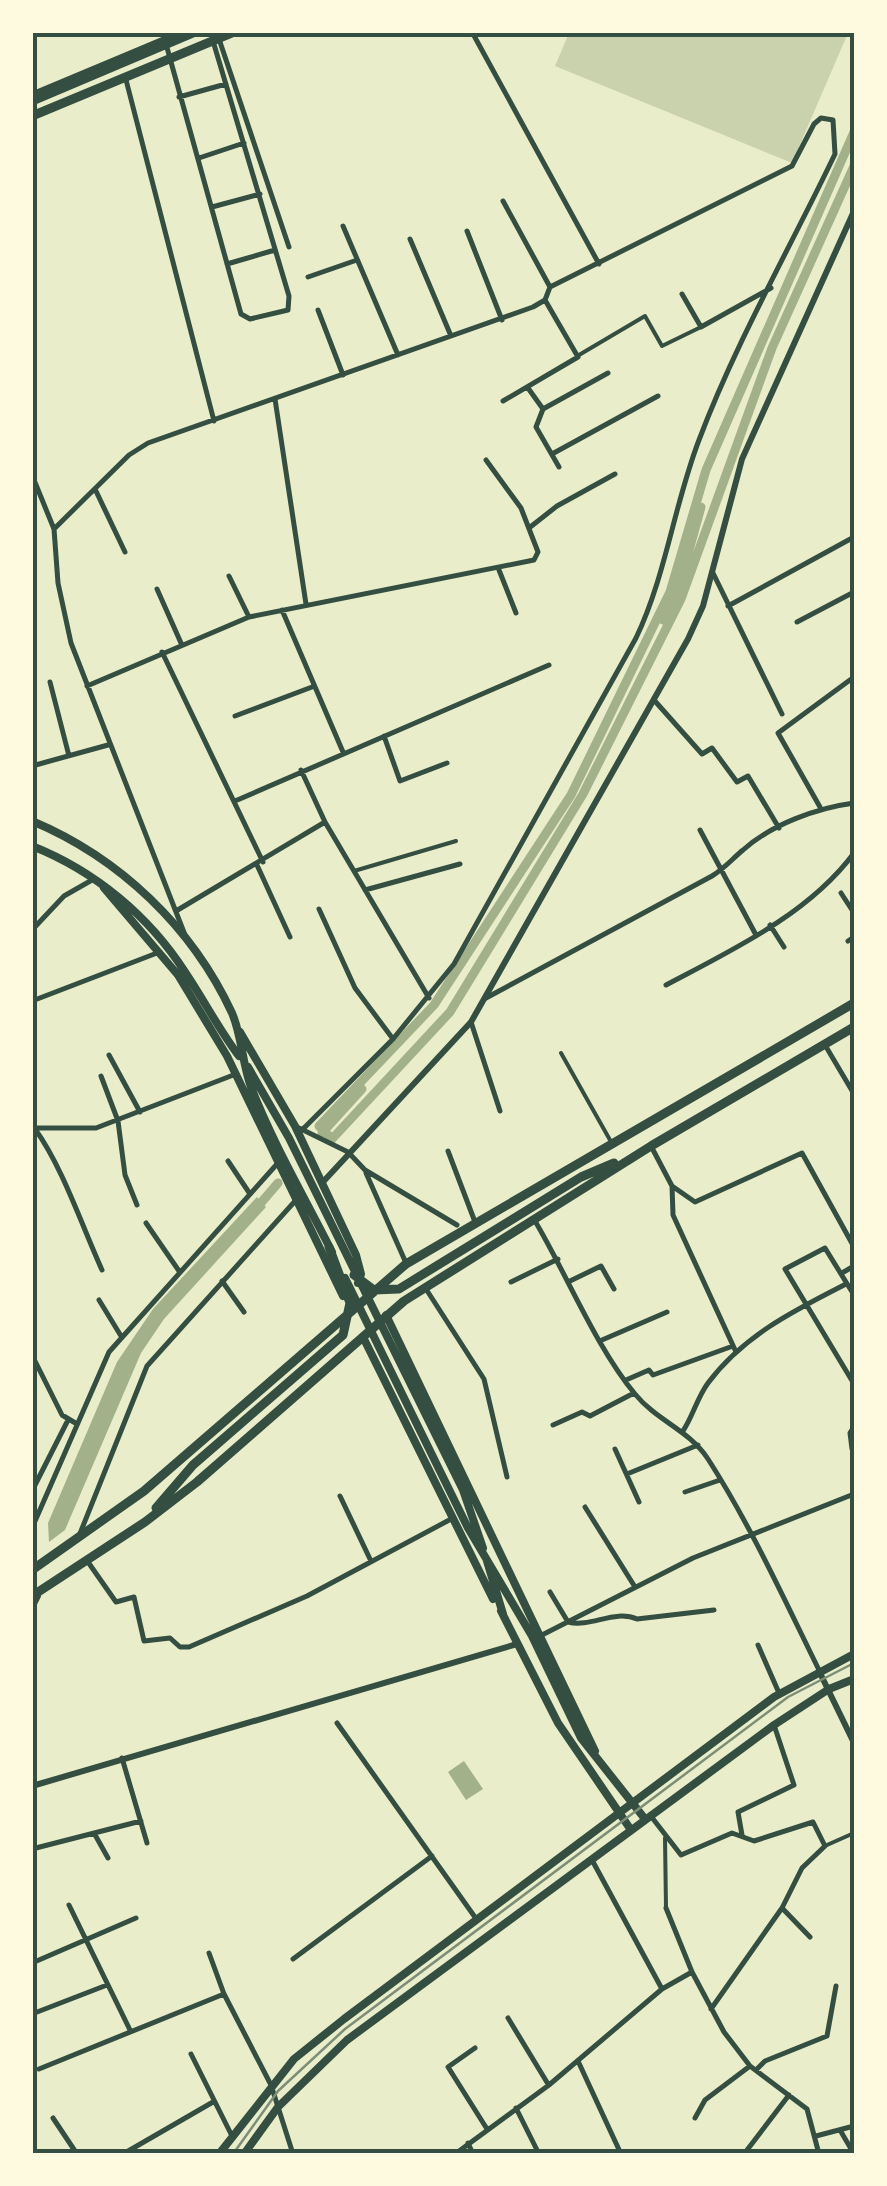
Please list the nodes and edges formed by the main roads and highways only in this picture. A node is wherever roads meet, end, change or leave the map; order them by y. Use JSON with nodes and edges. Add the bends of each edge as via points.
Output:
{"nodes":[{"id":1,"x":195,"y":32,"type":"edge"},
{"id":2,"x":234,"y":32,"type":"edge"},
{"id":3,"x":217,"y":38,"type":"edge"},
{"id":4,"x":32,"y":98,"type":"edge"},
{"id":5,"x":32,"y":116,"type":"edge"},
{"id":6,"x":32,"y":821,"type":"edge"},
{"id":7,"x":32,"y":846,"type":"edge"},
{"id":8,"x":104,"y":888,"type":"junction"},
{"id":9,"x":854,"y":1003,"type":"edge"},
{"id":10,"x":237,"y":1027,"type":"junction"},
{"id":11,"x":854,"y":1027,"type":"edge"},
{"id":12,"x":635,"y":1155,"type":"junction"},
{"id":13,"x":329,"y":1247,"type":"junction"},
{"id":14,"x":356,"y":1255,"type":"junction"},
{"id":15,"x":329,"y":1266,"type":"junction"},
{"id":16,"x":354,"y":1274,"type":"junction"},
{"id":17,"x":371,"y":1290,"type":"junction"},
{"id":18,"x":349,"y":1310,"type":"junction"},
{"id":19,"x":386,"y":1316,"type":"junction"},
{"id":20,"x":362,"y":1337,"type":"junction"},
{"id":21,"x":405,"y":1354,"type":"junction"},
{"id":22,"x":379,"y":1370,"type":"junction"},
{"id":23,"x":145,"y":1522,"type":"junction"},
{"id":24,"x":34,"y":1569,"type":"edge"},
{"id":25,"x":37,"y":1592,"type":"edge"},
{"id":26,"x":503,"y":1614,"type":"junction"},
{"id":27,"x":854,"y":1654,"type":"edge"},
{"id":28,"x":854,"y":1679,"type":"edge"},
{"id":29,"x":599,"y":1759,"type":"junction"},
{"id":30,"x":634,"y":1804,"type":"junction"},
{"id":31,"x":620,"y":1814,"type":"junction"},
{"id":32,"x":648,"y":1817,"type":"junction"},
{"id":33,"x":631,"y":1830,"type":"junction"},
{"id":34,"x":388,"y":1986,"type":"junction"},
{"id":35,"x":399,"y":2002,"type":"junction"},
{"id":36,"x":219,"y":2154,"type":"edge"},
{"id":37,"x":244,"y":2154,"type":"edge"}],
"edges":[{"from":1,"to":4,"type":"main road"},
{"from":2,"to":3,"type":"main road"},
{"from":3,"to":5,"type":"main road"},
{"from":6,"to":10,"type":"main road","via":[[120,872],[154,901],[188,942]]},
{"from":7,"to":8,"type":"main road"},
{"from":8,"to":15,"type":"main road","via":[[160,952],[236,1074]]},
{"from":8,"to":16,"type":"main road","via":[[141,916],[186,972],[259,1082]]},
{"from":9,"to":17,"type":"main road"},
{"from":10,"to":13,"type":"main road","via":[[250,1084]]},
{"from":10,"to":14,"type":"main road","via":[[298,1128]]},
{"from":11,"to":12,"type":"main road"},
{"from":12,"to":16,"type":"main road","via":[[580,1177],[393,1291],[374,1290]]},
{"from":12,"to":19,"type":"main road"},
{"from":13,"to":23,"type":"main road","via":[[350,1303],[346,1330],[193,1465]]},
{"from":13,"to":29,"type":"main road","via":[[468,1528],[581,1738]]},
{"from":14,"to":15,"type":"main road","via":[[346,1269]]},
{"from":14,"to":17,"type":"main road","via":[[358,1288]]},
{"from":15,"to":18,"type":"main road"},
{"from":16,"to":26,"type":"main road","via":[[462,1490]]},
{"from":17,"to":18,"type":"main road"},
{"from":18,"to":24,"type":"main road","via":[[144,1491]]},
{"from":19,"to":20,"type":"main road"},
{"from":19,"to":21,"type":"main road"},
{"from":20,"to":22,"type":"main road"},
{"from":20,"to":23,"type":"main road"},
{"from":21,"to":22,"type":"main road","via":[[383,1352]]},
{"from":21,"to":29,"type":"main road"},
{"from":22,"to":26,"type":"main road"},
{"from":23,"to":25,"type":"main road"},
{"from":26,"to":31,"type":"main road","via":[[574,1750]]},
{"from":27,"to":30,"type":"main road","via":[[779,1693]]},
{"from":28,"to":32,"type":"main road","via":[[774,1725]]},
{"from":29,"to":30,"type":"main road"},
{"from":30,"to":31,"type":"main road"},
{"from":30,"to":32,"type":"main road"},
{"from":31,"to":33,"type":"main road"},
{"from":31,"to":34,"type":"main road"},
{"from":32,"to":33,"type":"main road"},
{"from":33,"to":35,"type":"main road"},
{"from":34,"to":35,"type":"main road"},
{"from":34,"to":36,"type":"main road","via":[[294,2059]]},
{"from":35,"to":37,"type":"main road","via":[[317,2066]]}]}
